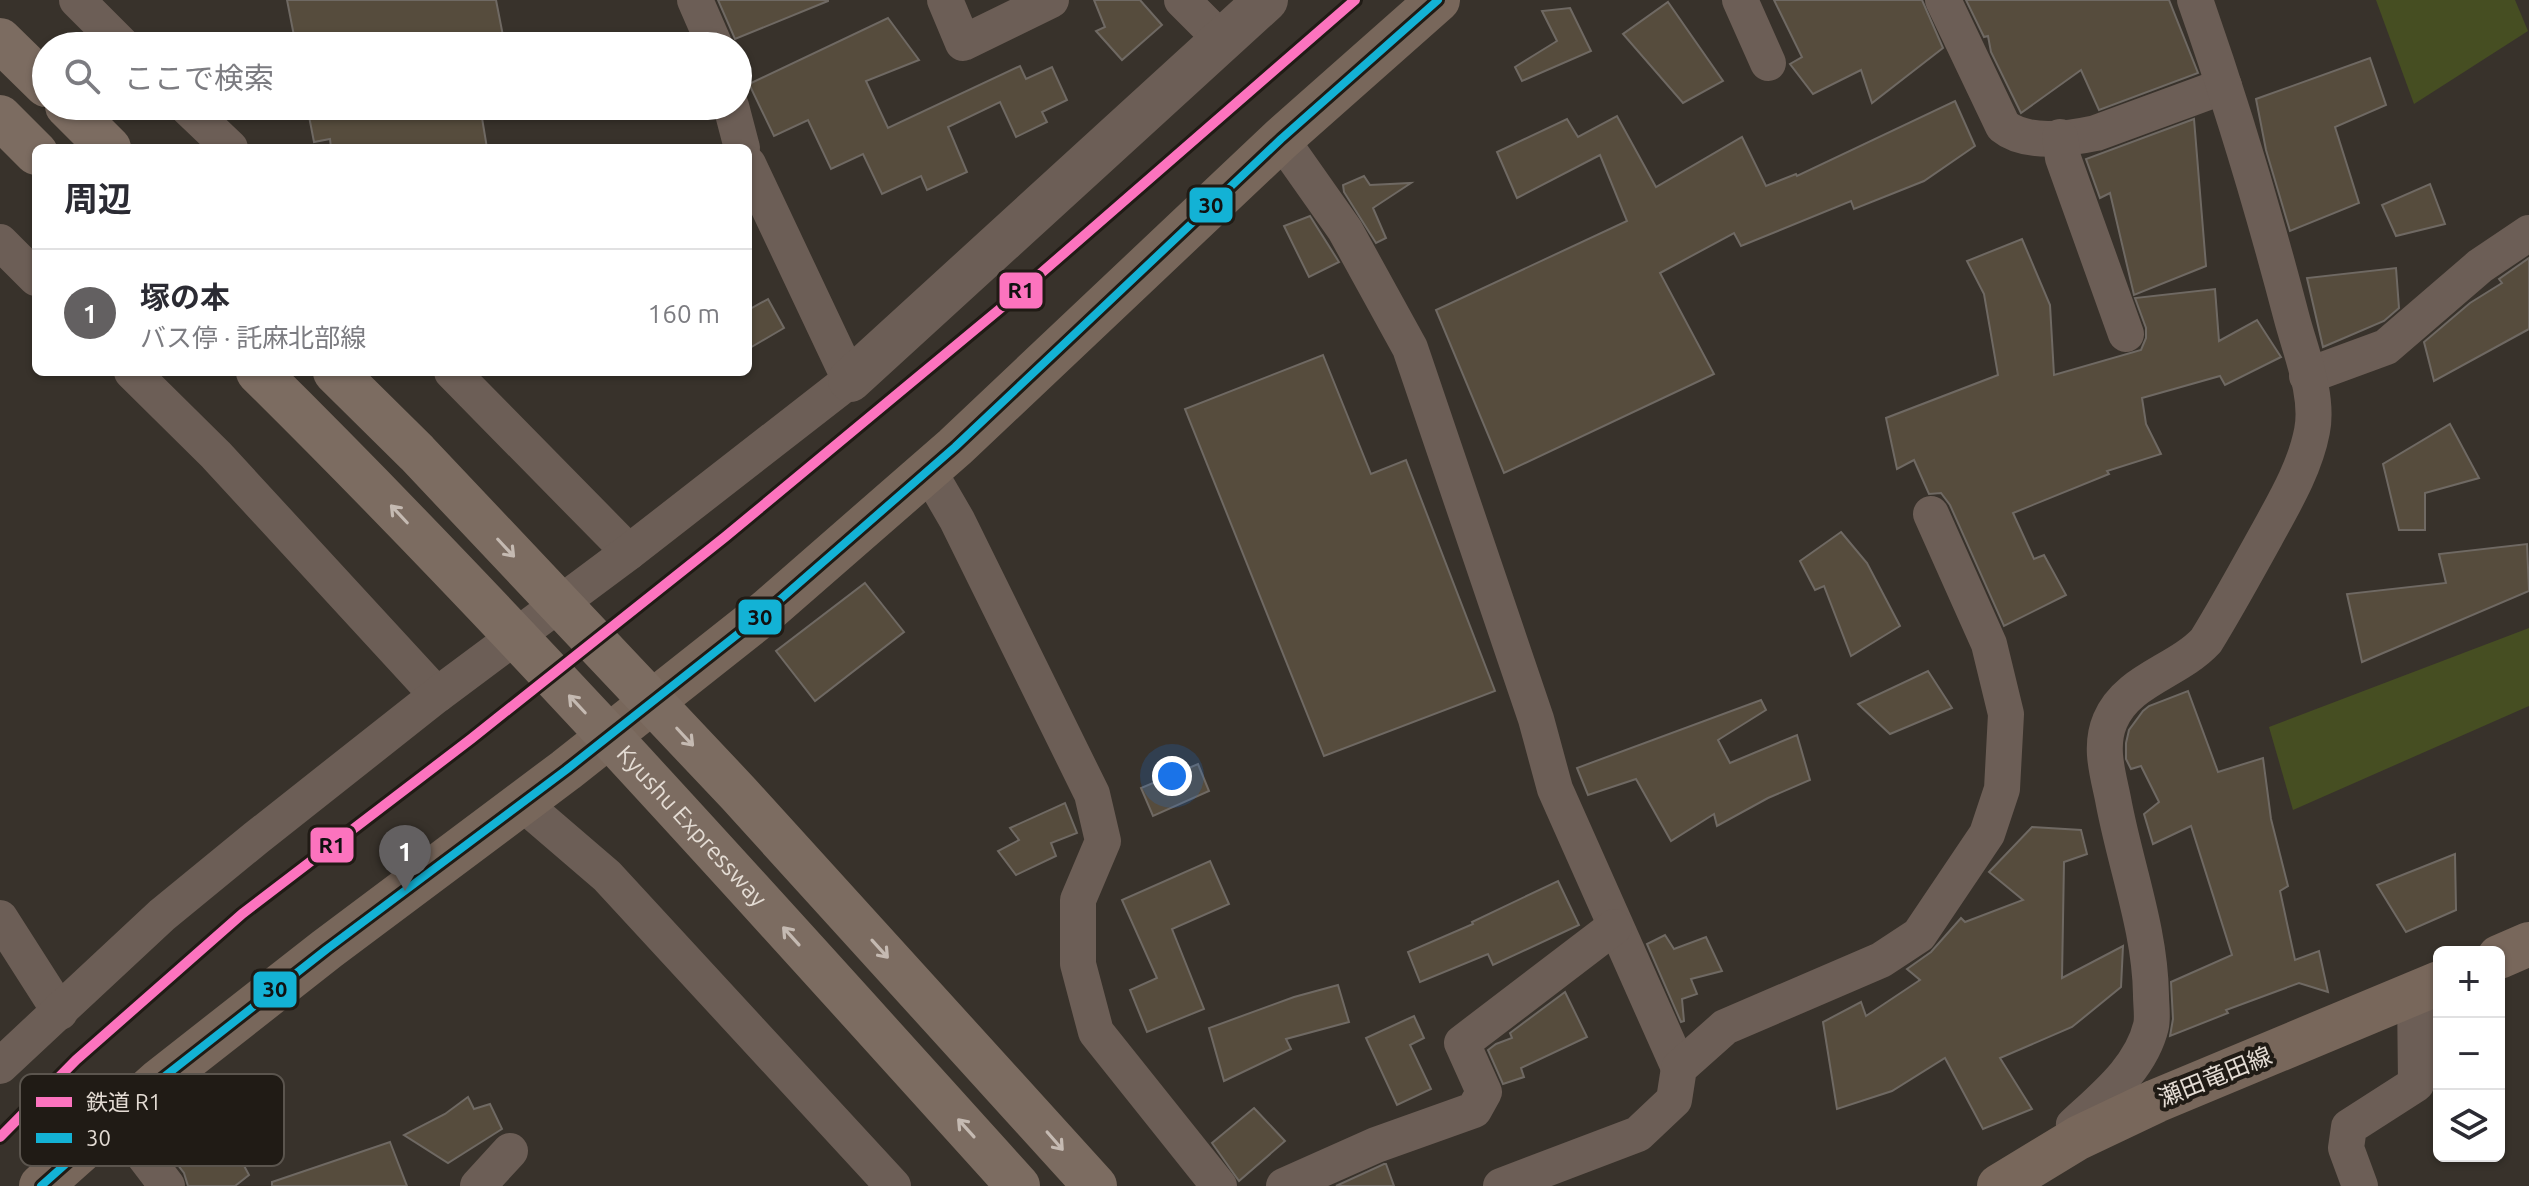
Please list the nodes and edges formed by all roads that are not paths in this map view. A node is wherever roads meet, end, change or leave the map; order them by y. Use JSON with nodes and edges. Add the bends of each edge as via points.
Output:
{"nodes":[{"id":1,"x":695,"y":0,"type":"edge"},
{"id":2,"x":945,"y":0,"type":"edge"},
{"id":3,"x":1051,"y":0,"type":"edge"},
{"id":4,"x":1182,"y":0,"type":"edge"},
{"id":5,"x":1266,"y":0,"type":"edge"},
{"id":6,"x":1438,"y":0,"type":"edge"},
{"id":7,"x":1740,"y":0,"type":"edge"},
{"id":8,"x":1943,"y":0,"type":"edge"},
{"id":9,"x":2195,"y":0,"type":"edge"},
{"id":10,"x":709,"y":32,"type":"edge"},
{"id":11,"x":0,"y":40,"type":"edge"},
{"id":12,"x":1222,"y":40,"type":"junction"},
{"id":13,"x":1768,"y":63,"type":"dead end"},
{"id":14,"x":32,"y":71,"type":"edge"},
{"id":15,"x":2224,"y":86,"type":"junction"},
{"id":16,"x":0,"y":117,"type":"edge"},
{"id":17,"x":81,"y":120,"type":"edge"},
{"id":18,"x":201,"y":120,"type":"edge"},
{"id":19,"x":735,"y":120,"type":"edge"},
{"id":20,"x":2060,"y":137,"type":"junction"},
{"id":21,"x":1281,"y":139,"type":"junction"},
{"id":22,"x":105,"y":144,"type":"edge"},
{"id":23,"x":226,"y":144,"type":"edge"},
{"id":24,"x":741,"y":144,"type":"edge"},
{"id":25,"x":32,"y":149,"type":"edge"},
{"id":26,"x":752,"y":172,"type":"edge"},
{"id":27,"x":2529,"y":233,"type":"edge"},
{"id":28,"x":0,"y":242,"type":"edge"},
{"id":29,"x":32,"y":274,"type":"edge"},
{"id":30,"x":2126,"y":334,"type":"dead end"},
{"id":31,"x":136,"y":376,"type":"edge"},
{"id":32,"x":262,"y":376,"type":"edge"},
{"id":33,"x":339,"y":376,"type":"edge"},
{"id":34,"x":456,"y":376,"type":"edge"},
{"id":35,"x":2307,"y":376,"type":"junction"},
{"id":36,"x":850,"y":380,"type":"junction"},
{"id":37,"x":928,"y":470,"type":"junction"},
{"id":38,"x":1931,"y":514,"type":"dead end"},
{"id":39,"x":620,"y":559,"type":"junction"},
{"id":40,"x":437,"y":695,"type":"junction"},
{"id":41,"x":522,"y":803,"type":"junction"},
{"id":42,"x":0,"y":918,"type":"edge"},
{"id":43,"x":1614,"y":927,"type":"junction"},
{"id":44,"x":2529,"y":944,"type":"edge"},
{"id":45,"x":2505,"y":954,"type":"edge"},
{"id":46,"x":2427,"y":988,"type":"edge"},
{"id":47,"x":60,"y":1012,"type":"junction"},
{"id":48,"x":0,"y":1066,"type":"edge"},
{"id":49,"x":1679,"y":1068,"type":"junction"},
{"id":50,"x":168,"y":1074,"type":"edge"},
{"id":51,"x":2078,"y":1138,"type":"junction"},
{"id":52,"x":510,"y":1151,"type":"dead end"},
{"id":53,"x":63,"y":1166,"type":"edge"},
{"id":54,"x":152,"y":1166,"type":"edge"},
{"id":55,"x":41,"y":1186,"type":"edge"},
{"id":56,"x":167,"y":1186,"type":"edge"},
{"id":57,"x":478,"y":1186,"type":"edge"},
{"id":58,"x":893,"y":1186,"type":"edge"},
{"id":59,"x":1018,"y":1186,"type":"edge"},
{"id":60,"x":1095,"y":1186,"type":"edge"},
{"id":61,"x":1219,"y":1186,"type":"edge"},
{"id":62,"x":1284,"y":1186,"type":"edge"},
{"id":63,"x":1501,"y":1186,"type":"edge"},
{"id":64,"x":1999,"y":1186,"type":"edge"},
{"id":65,"x":2360,"y":1186,"type":"edge"}],
"edges":[{"from":1,"to":10,"type":"street"},
{"from":2,"to":3,"type":"street","via":[[963,43]]},
{"from":4,"to":12,"type":"street"},
{"from":5,"to":12,"type":"street"},
{"from":6,"to":21,"type":"main road"},
{"from":7,"to":13,"type":"street"},
{"from":8,"to":20,"type":"street","via":[[2003,126],[2034,138]]},
{"from":9,"to":15,"type":"street"},
{"from":11,"to":14,"type":"highway"},
{"from":12,"to":36,"type":"street"},
{"from":15,"to":20,"type":"street","via":[[2096,133]]},
{"from":15,"to":35,"type":"street"},
{"from":16,"to":25,"type":"highway"},
{"from":17,"to":22,"type":"highway"},
{"from":18,"to":23,"type":"street"},
{"from":19,"to":24,"type":"street"},
{"from":20,"to":30,"type":"street"},
{"from":21,"to":37,"type":"main road"},
{"from":21,"to":43,"type":"street","via":[[1345,230],[1410,348],[1555,789]]},
{"from":26,"to":36,"type":"street"},
{"from":27,"to":35,"type":"street","via":[[2480,266],[2386,347]]},
{"from":28,"to":29,"type":"street"},
{"from":31,"to":40,"type":"street"},
{"from":59,"to":32,"type":"highway","name":"Kyushu Expressway","one_way":true,"via":[[693,828],[372,485]]},
{"from":33,"to":60,"type":"highway","one_way":true,"via":[[738,793]]},
{"from":34,"to":39,"type":"street"},
{"from":35,"to":51,"type":"street","via":[[2313,410],[2307,449],[2225,611],[2193,655],[2133,690],[2110,721],[2104,751],[2141,912],[2152,1025],[2122,1080],[2074,1125]]},
{"from":36,"to":39,"type":"street"},
{"from":37,"to":41,"type":"main road","via":[[767,611]]},
{"from":37,"to":61,"type":"street","via":[[1092,794],[1103,841],[1078,900],[1078,964],[1096,1032]]},
{"from":38,"to":49,"type":"street","via":[[1989,644],[2006,714],[2002,789],[1987,834],[1919,935],[1881,960],[1725,1027]]},
{"from":39,"to":40,"type":"street"},
{"from":40,"to":47,"type":"street","via":[[162,915]]},
{"from":41,"to":50,"type":"main road"},
{"from":41,"to":58,"type":"street","via":[[607,876]]},
{"from":42,"to":47,"type":"street"},
{"from":43,"to":49,"type":"street"},
{"from":43,"to":62,"type":"street","via":[[1462,1043],[1484,1092],[1474,1110]]},
{"from":44,"to":45,"type":"main road"},
{"from":46,"to":51,"type":"main road","name":"瀬田竜田線"},
{"from":46,"to":65,"type":"street","via":[[2416,1084],[2349,1127],[2346,1148]]},
{"from":47,"to":48,"type":"street"},
{"from":49,"to":63,"type":"street","via":[[1674,1100],[1638,1134]]},
{"from":51,"to":64,"type":"main road","name":"瀬田竜田線"},
{"from":52,"to":57,"type":"street"},
{"from":53,"to":55,"type":"main road"},
{"from":54,"to":56,"type":"street"}]}
